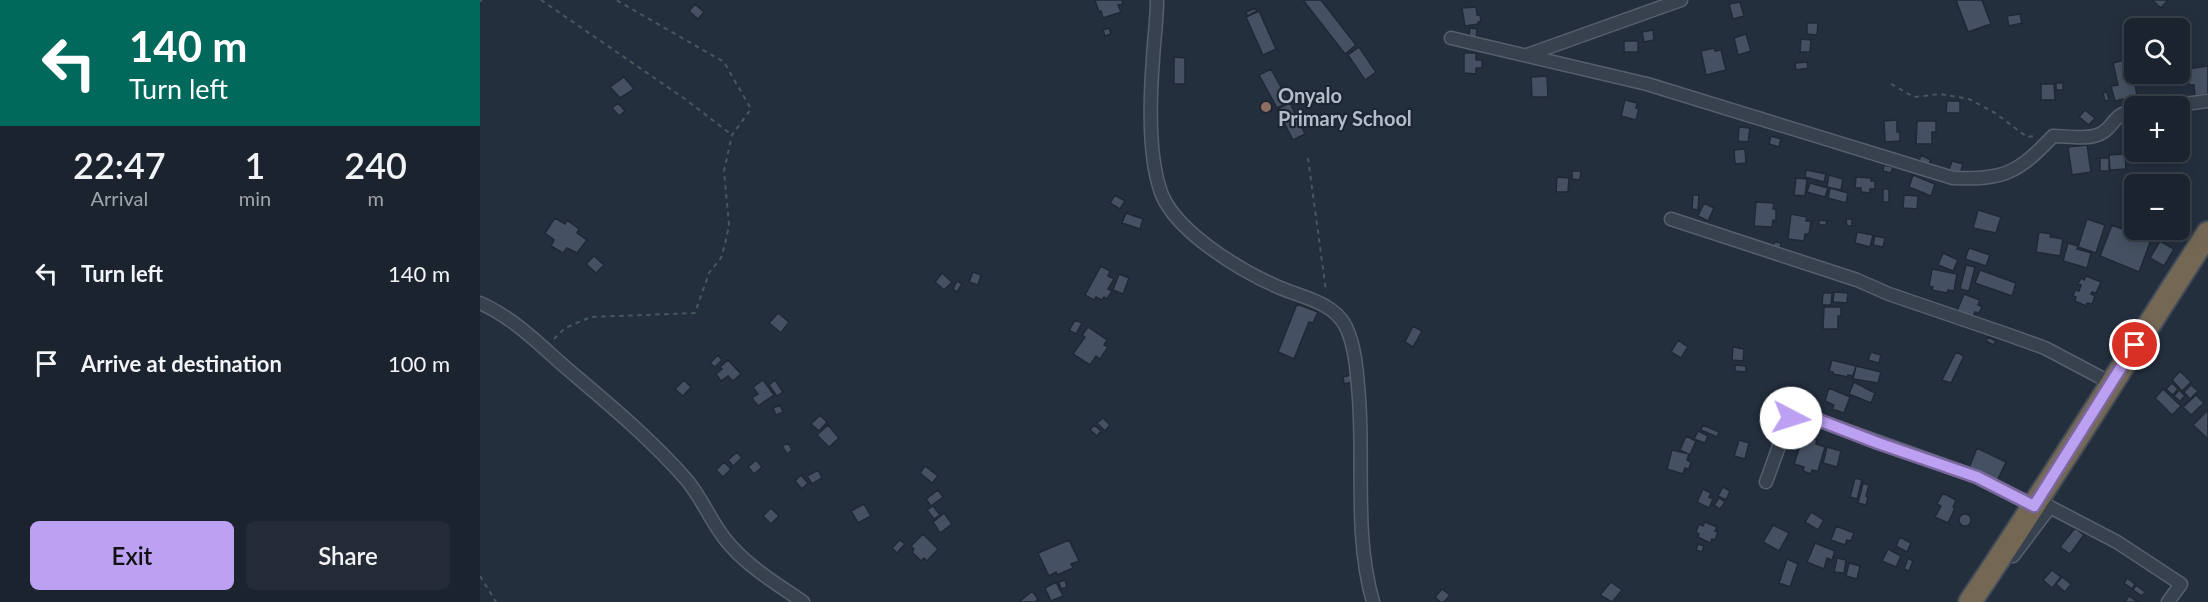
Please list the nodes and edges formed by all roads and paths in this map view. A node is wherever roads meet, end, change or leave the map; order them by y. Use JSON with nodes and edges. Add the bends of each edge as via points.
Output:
{"nodes":[{"id":1,"x":541,"y":0,"type":"edge"},
{"id":2,"x":616,"y":0,"type":"edge"},
{"id":3,"x":1157,"y":0,"type":"edge"},
{"id":4,"x":1681,"y":0,"type":"edge"},
{"id":5,"x":1451,"y":38,"type":"dead end"},
{"id":6,"x":1527,"y":56,"type":"junction"},
{"id":7,"x":1890,"y":84,"type":"dead end"},
{"id":8,"x":2208,"y":101,"type":"edge"},
{"id":9,"x":2190,"y":103,"type":"edge"},
{"id":10,"x":2124,"y":114,"type":"edge"},
{"id":11,"x":732,"y":135,"type":"junction"},
{"id":12,"x":2053,"y":136,"type":"junction"},
{"id":13,"x":1308,"y":158,"type":"dead end"},
{"id":14,"x":1671,"y":219,"type":"dead end"},
{"id":15,"x":2208,"y":233,"type":"edge"},
{"id":16,"x":480,"y":303,"type":"edge"},
{"id":17,"x":1328,"y":306,"type":"junction"},
{"id":18,"x":544,"y":348,"type":"junction"},
{"id":19,"x":2111,"y":383,"type":"junction"},
{"id":20,"x":1766,"y":482,"type":"dead end"},
{"id":21,"x":2034,"y":506,"type":"junction"},
{"id":22,"x":480,"y":576,"type":"edge"},
{"id":23,"x":496,"y":602,"type":"edge"},
{"id":24,"x":803,"y":602,"type":"edge"},
{"id":25,"x":1373,"y":602,"type":"edge"},
{"id":26,"x":1970,"y":602,"type":"edge"},
{"id":27,"x":1978,"y":602,"type":"edge"},
{"id":28,"x":2168,"y":602,"type":"edge"}],
"edges":[{"from":1,"to":11,"type":"path"},
{"from":2,"to":11,"type":"path","via":[[724,62],[751,108]]},
{"from":3,"to":17,"type":"street","via":[[1153,148],[1170,209],[1227,260],[1270,284]]},
{"from":4,"to":6,"type":"street"},
{"from":5,"to":6,"type":"street"},
{"from":6,"to":12,"type":"street","via":[[1647,84],[1953,178],[2007,173],[2030,160]]},
{"from":7,"to":12,"type":"path","via":[[1914,96],[1940,94],[1969,99],[2027,137]]},
{"from":8,"to":9,"type":"street"},
{"from":10,"to":12,"type":"street","via":[[2096,136]]},
{"from":11,"to":18,"type":"path","via":[[724,171],[729,225],[721,258],[709,273],[695,313],[591,317],[565,328]]},
{"from":13,"to":17,"type":"path"},
{"from":14,"to":19,"type":"street","via":[[2016,337]]},
{"from":15,"to":19,"type":"highway"},
{"from":16,"to":18,"type":"street","via":[[511,321]]},
{"from":17,"to":25,"type":"street","via":[[1344,323],[1353,347],[1360,416],[1362,542]]},
{"from":18,"to":24,"type":"street","via":[[678,470],[732,548]]},
{"from":19,"to":21,"type":"highway"},
{"from":20,"to":21,"type":"street","via":[[1787,424],[1801,414],[1977,477]]},
{"from":21,"to":26,"type":"highway"},
{"from":22,"to":23,"type":"path"},
{"from":27,"to":28,"type":"street","via":[[2050,507],[2117,542],[2181,584]]}]}
